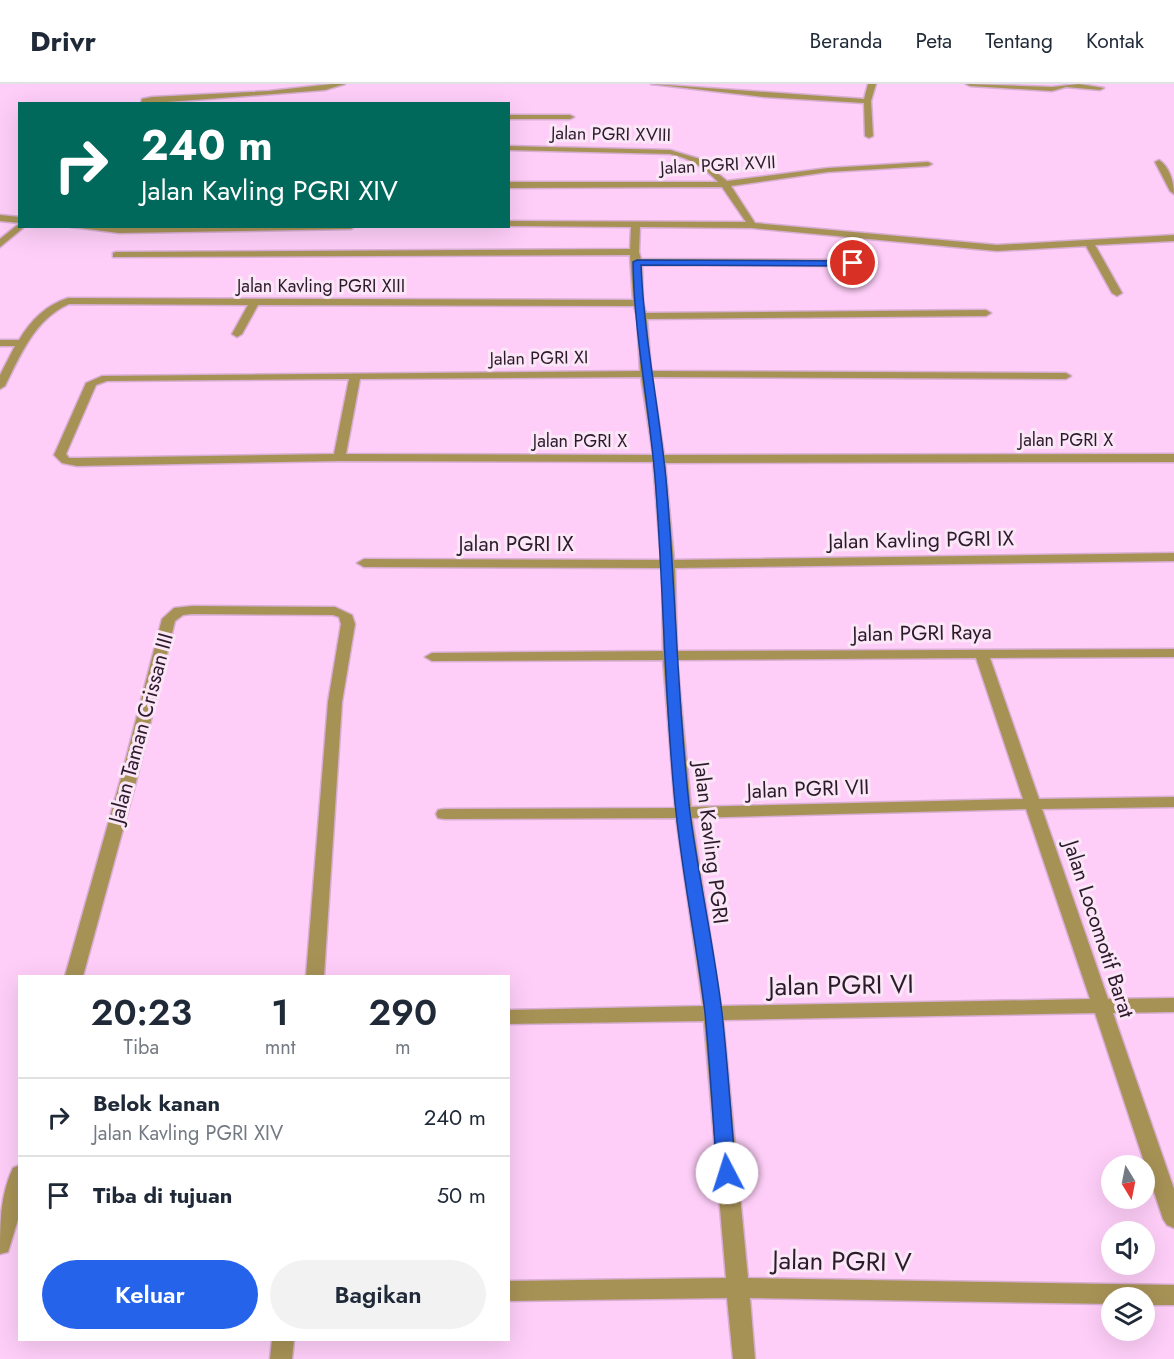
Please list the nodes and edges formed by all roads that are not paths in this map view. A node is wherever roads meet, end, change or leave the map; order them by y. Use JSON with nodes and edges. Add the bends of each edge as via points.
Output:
{"nodes":[{"id":1,"x":231,"y":84,"type":"edge"},
{"id":2,"x":341,"y":84,"type":"edge"},
{"id":3,"x":655,"y":84,"type":"edge"},
{"id":4,"x":772,"y":84,"type":"edge"},
{"id":5,"x":872,"y":84,"type":"edge"},
{"id":6,"x":970,"y":84,"type":"edge"},
{"id":7,"x":676,"y":85,"type":"edge"},
{"id":8,"x":1008,"y":85,"type":"edge"},
{"id":9,"x":1100,"y":88,"type":"dead end"},
{"id":10,"x":269,"y":93,"type":"junction"},
{"id":11,"x":238,"y":94,"type":"junction"},
{"id":12,"x":765,"y":95,"type":"junction"},
{"id":13,"x":867,"y":101,"type":"junction"},
{"id":14,"x":145,"y":102,"type":"edge"},
{"id":15,"x":266,"y":102,"type":"edge"},
{"id":16,"x":510,"y":117,"type":"edge"},
{"id":17,"x":570,"y":117,"type":"dead end"},
{"id":18,"x":869,"y":136,"type":"dead end"},
{"id":19,"x":510,"y":148,"type":"edge"},
{"id":20,"x":1159,"y":162,"type":"dead end"},
{"id":21,"x":928,"y":164,"type":"dead end"},
{"id":22,"x":727,"y":184,"type":"junction"},
{"id":23,"x":510,"y":185,"type":"edge"},
{"id":24,"x":1174,"y":191,"type":"edge"},
{"id":25,"x":0,"y":218,"type":"edge"},
{"id":26,"x":18,"y":220,"type":"edge"},
{"id":27,"x":510,"y":224,"type":"edge"},
{"id":28,"x":636,"y":225,"type":"junction"},
{"id":29,"x":753,"y":225,"type":"junction"},
{"id":30,"x":18,"y":228,"type":"edge"},
{"id":31,"x":1174,"y":238,"type":"edge"},
{"id":32,"x":1089,"y":243,"type":"junction"},
{"id":33,"x":0,"y":244,"type":"edge"},
{"id":34,"x":116,"y":255,"type":"dead end"},
{"id":35,"x":636,"y":257,"type":"junction"},
{"id":36,"x":853,"y":263,"type":"dead end"},
{"id":37,"x":1117,"y":293,"type":"dead end"},
{"id":38,"x":254,"y":303,"type":"junction"},
{"id":39,"x":640,"y":309,"type":"junction"},
{"id":40,"x":986,"y":313,"type":"dead end"},
{"id":41,"x":237,"y":334,"type":"dead end"},
{"id":42,"x":0,"y":343,"type":"edge"},
{"id":43,"x":22,"y":343,"type":"junction"},
{"id":44,"x":646,"y":374,"type":"junction"},
{"id":45,"x":1066,"y":376,"type":"dead end"},
{"id":46,"x":355,"y":377,"type":"junction"},
{"id":47,"x":0,"y":386,"type":"edge"},
{"id":48,"x":60,"y":455,"type":"joint"},
{"id":49,"x":339,"y":457,"type":"junction"},
{"id":50,"x":1174,"y":458,"type":"edge"},
{"id":51,"x":659,"y":459,"type":"junction"},
{"id":52,"x":1174,"y":557,"type":"edge"},
{"id":53,"x":364,"y":563,"type":"dead end"},
{"id":54,"x":668,"y":564,"type":"junction"},
{"id":55,"x":981,"y":653,"type":"junction"},
{"id":56,"x":1174,"y":653,"type":"edge"},
{"id":57,"x":432,"y":657,"type":"dead end"},
{"id":58,"x":670,"y":657,"type":"junction"},
{"id":59,"x":1174,"y":802,"type":"edge"},
{"id":60,"x":1034,"y":804,"type":"junction"},
{"id":61,"x":683,"y":813,"type":"junction"},
{"id":62,"x":444,"y":814,"type":"dead end"},
{"id":63,"x":74,"y":975,"type":"edge"},
{"id":64,"x":315,"y":975,"type":"edge"},
{"id":65,"x":1174,"y":1005,"type":"edge"},
{"id":66,"x":1100,"y":1007,"type":"junction"},
{"id":67,"x":713,"y":1012,"type":"junction"},
{"id":68,"x":510,"y":1017,"type":"edge"},
{"id":69,"x":18,"y":1181,"type":"edge"},
{"id":70,"x":1174,"y":1219,"type":"edge"},
{"id":71,"x":0,"y":1245,"type":"edge"},
{"id":72,"x":736,"y":1288,"type":"junction"},
{"id":73,"x":510,"y":1291,"type":"edge"},
{"id":74,"x":1174,"y":1295,"type":"edge"},
{"id":75,"x":283,"y":1341,"type":"edge"},
{"id":76,"x":281,"y":1359,"type":"edge"},
{"id":77,"x":744,"y":1359,"type":"edge"}],
"edges":[{"from":1,"to":11,"type":"street"},
{"from":2,"to":10,"type":"street"},
{"from":3,"to":7,"type":"street"},
{"from":4,"to":12,"type":"street"},
{"from":5,"to":13,"type":"street"},
{"from":6,"to":8,"type":"street"},
{"from":7,"to":12,"type":"street"},
{"from":8,"to":9,"type":"street"},
{"from":10,"to":11,"type":"street"},
{"from":10,"to":15,"type":"street"},
{"from":11,"to":14,"type":"street"},
{"from":12,"to":13,"type":"street"},
{"from":13,"to":18,"type":"street"},
{"from":16,"to":17,"type":"street"},
{"from":19,"to":22,"type":"street","name":"Jalan PGRI XVIII","via":[[679,153],[698,160]]},
{"from":20,"to":24,"type":"street"},
{"from":21,"to":22,"type":"street","name":"Jalan PGRI XVII","via":[[809,172]]},
{"from":22,"to":23,"type":"street","name":"Jalan PGRI XVII"},
{"from":22,"to":29,"type":"street","name":"Jalan PGRI XVIII"},
{"from":25,"to":26,"type":"street"},
{"from":27,"to":28,"type":"street"},
{"from":28,"to":29,"type":"street"},
{"from":28,"to":35,"type":"street","name":"Jalan Kavling PGRI"},
{"from":29,"to":32,"type":"street","via":[[997,248]]},
{"from":30,"to":33,"type":"street"},
{"from":31,"to":32,"type":"street"},
{"from":32,"to":37,"type":"street"},
{"from":34,"to":35,"type":"street"},
{"from":35,"to":36,"type":"street"},
{"from":35,"to":39,"type":"street","name":"Jalan Kavling PGRI"},
{"from":38,"to":39,"type":"street","name":"Jalan Kavling PGRI XIII"},
{"from":38,"to":41,"type":"street"},
{"from":38,"to":43,"type":"street","name":"Jalan Kavling PGRI XIII","via":[[68,301],[47,311]]},
{"from":39,"to":40,"type":"street","name":"Jalan Kavling PGRI XIII"},
{"from":39,"to":44,"type":"street","name":"Jalan Kavling PGRI"},
{"from":42,"to":43,"type":"street"},
{"from":43,"to":47,"type":"street","name":"Jalan Kavling PGRI XIII"},
{"from":44,"to":45,"type":"street","name":"Jalan PGRI XI"},
{"from":44,"to":46,"type":"street","name":"Jalan PGRI XI"},
{"from":44,"to":51,"type":"street","name":"Jalan Kavling PGRI"},
{"from":46,"to":48,"type":"street","name":"Jalan PGRI XI","via":[[99,379],[91,384]]},
{"from":46,"to":49,"type":"street"},
{"from":48,"to":49,"type":"street","name":"Jalan PGRI X","via":[[66,461],[77,462]]},
{"from":49,"to":51,"type":"street","name":"Jalan PGRI X"},
{"from":50,"to":51,"type":"street","name":"Jalan PGRI X"},
{"from":51,"to":54,"type":"street","name":"Jalan Kavling PGRI"},
{"from":52,"to":54,"type":"street","name":"Jalan Kavling PGRI IX"},
{"from":53,"to":54,"type":"street","name":"Jalan PGRI IX"},
{"from":54,"to":58,"type":"street","name":"Jalan Kavling PGRI"},
{"from":55,"to":56,"type":"street","name":"Jalan PGRI Raya"},
{"from":55,"to":58,"type":"street","name":"Jalan PGRI Raya"},
{"from":55,"to":60,"type":"street","name":"Jalan Locomotif Barat"},
{"from":57,"to":58,"type":"street","name":"Jalan PGRI Raya"},
{"from":58,"to":61,"type":"street","name":"Jalan Kavling PGRI"},
{"from":59,"to":60,"type":"street","name":"Jalan PGRI VII"},
{"from":60,"to":61,"type":"street","name":"Jalan PGRI VII"},
{"from":60,"to":66,"type":"street","name":"Jalan Locomotif Barat"},
{"from":61,"to":62,"type":"street","name":"Jalan PGRI VII"},
{"from":61,"to":67,"type":"street","name":"Jalan Kavling PGRI"},
{"from":63,"to":64,"type":"street","name":"Jalan Taman Crissan III","via":[[169,619],[179,611],[192,610],[334,611],[345,615],[348,624],[335,702]]},
{"from":65,"to":66,"type":"street","name":"Jalan PGRI VI"},
{"from":66,"to":67,"type":"street","name":"Jalan PGRI VI"},
{"from":66,"to":70,"type":"street","name":"Jalan Locomotif Barat"},
{"from":67,"to":68,"type":"street","name":"Jalan PGRI VI"},
{"from":67,"to":72,"type":"street","name":"Jalan Kavling PGRI"},
{"from":69,"to":71,"type":"street"},
{"from":72,"to":73,"type":"street","name":"Jalan PGRI V"},
{"from":72,"to":74,"type":"street","name":"Jalan PGRI V"},
{"from":72,"to":77,"type":"street","name":"Jalan Kavling PGRI"},
{"from":75,"to":76,"type":"street"}]}
